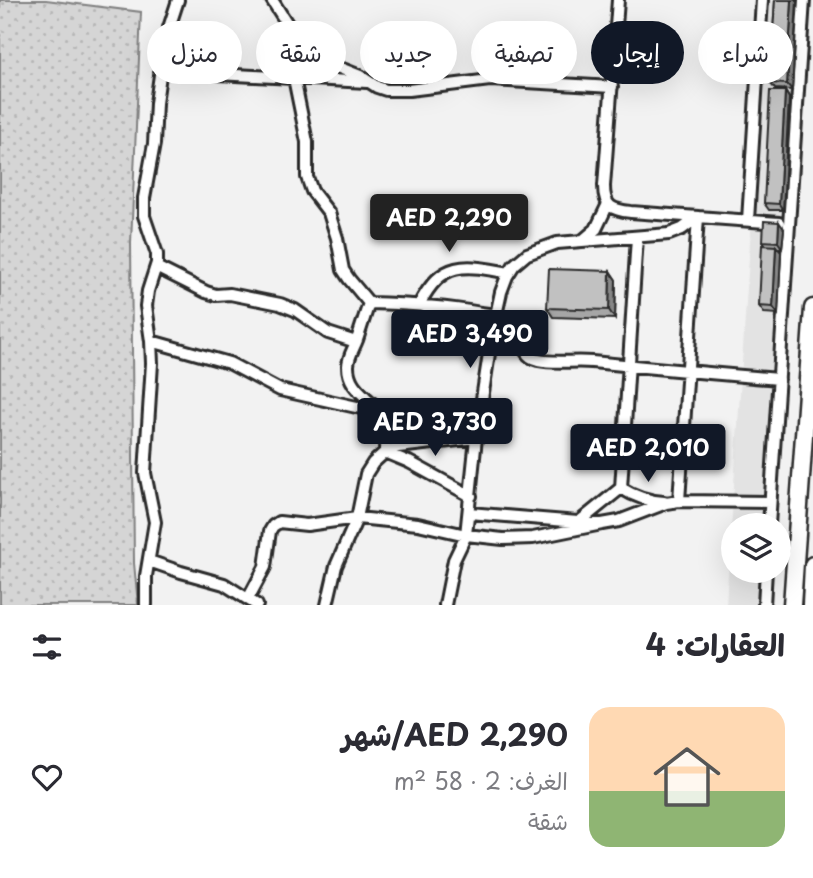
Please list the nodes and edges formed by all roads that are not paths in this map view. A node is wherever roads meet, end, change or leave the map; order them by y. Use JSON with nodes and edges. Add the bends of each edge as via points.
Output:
{"nodes":[{"id":1,"x":178,"y":0,"type":"edge"},
{"id":2,"x":272,"y":0,"type":"edge"},
{"id":3,"x":618,"y":0,"type":"edge"},
{"id":4,"x":762,"y":0,"type":"edge"},
{"id":5,"x":804,"y":0,"type":"edge"},
{"id":6,"x":171,"y":21,"type":"edge"},
{"id":7,"x":285,"y":21,"type":"edge"},
{"id":8,"x":159,"y":84,"type":"edge"},
{"id":9,"x":295,"y":84,"type":"edge"},
{"id":10,"x":372,"y":84,"type":"edge"},
{"id":11,"x":456,"y":84,"type":"edge"},
{"id":12,"x":457,"y":84,"type":"edge"},
{"id":13,"x":612,"y":87,"type":"junction"},
{"id":14,"x":608,"y":204,"type":"junction"},
{"id":15,"x":698,"y":217,"type":"junction"},
{"id":16,"x":748,"y":220,"type":"junction"},
{"id":17,"x":789,"y":223,"type":"junction"},
{"id":18,"x":637,"y":237,"type":"junction"},
{"id":19,"x":582,"y":241,"type":"junction"},
{"id":20,"x":156,"y":267,"type":"junction"},
{"id":21,"x":509,"y":272,"type":"junction"},
{"id":22,"x":369,"y":303,"type":"junction"},
{"id":23,"x":419,"y":305,"type":"junction"},
{"id":24,"x":813,"y":308,"type":"edge"},
{"id":25,"x":496,"y":315,"type":"junction"},
{"id":26,"x":152,"y":341,"type":"junction"},
{"id":27,"x":356,"y":342,"type":"junction"},
{"id":28,"x":629,"y":367,"type":"junction"},
{"id":29,"x":687,"y":372,"type":"junction"},
{"id":30,"x":779,"y":379,"type":"junction"},
{"id":31,"x":383,"y":419,"type":"junction"},
{"id":32,"x":476,"y":438,"type":"junction"},
{"id":33,"x":385,"y":452,"type":"junction"},
{"id":34,"x":800,"y":484,"type":"junction"},
{"id":35,"x":621,"y":488,"type":"junction"},
{"id":36,"x":471,"y":496,"type":"junction"},
{"id":37,"x":679,"y":501,"type":"junction"},
{"id":38,"x":771,"y":502,"type":"junction"},
{"id":39,"x":666,"y":503,"type":"junction"},
{"id":40,"x":469,"y":513,"type":"junction"},
{"id":41,"x":770,"y":513,"type":"edge"},
{"id":42,"x":357,"y":517,"type":"junction"},
{"id":43,"x":579,"y":522,"type":"junction"},
{"id":44,"x":602,"y":524,"type":"junction"},
{"id":45,"x":813,"y":534,"type":"edge"},
{"id":46,"x":466,"y":535,"type":"junction"},
{"id":47,"x":149,"y":561,"type":"junction"},
{"id":48,"x":813,"y":565,"type":"edge"},
{"id":49,"x":765,"y":583,"type":"edge"},
{"id":50,"x":253,"y":602,"type":"edge"},
{"id":51,"x":146,"y":605,"type":"edge"},
{"id":52,"x":327,"y":605,"type":"edge"},
{"id":53,"x":445,"y":605,"type":"edge"},
{"id":54,"x":764,"y":605,"type":"edge"},
{"id":55,"x":792,"y":605,"type":"edge"},
{"id":56,"x":811,"y":605,"type":"edge"}],
"edges":[{"from":1,"to":6,"type":"street"},
{"from":2,"to":7,"type":"street"},
{"from":3,"to":13,"type":"street"},
{"from":4,"to":16,"type":"street"},
{"from":5,"to":17,"type":"street"},
{"from":8,"to":20,"type":"street","via":[[144,208],[157,254]]},
{"from":9,"to":22,"type":"street","via":[[307,142],[307,177],[329,213],[343,270]]},
{"from":10,"to":11,"type":"street","via":[[396,91]]},
{"from":12,"to":13,"type":"street","via":[[490,80]]},
{"from":13,"to":14,"type":"street","via":[[604,186]]},
{"from":14,"to":15,"type":"street","via":[[621,211]]},
{"from":14,"to":19,"type":"street","via":[[596,229]]},
{"from":15,"to":16,"type":"street"},
{"from":15,"to":18,"type":"street","via":[[669,234]]},
{"from":15,"to":29,"type":"street"},
{"from":16,"to":17,"type":"street"},
{"from":17,"to":30,"type":"street"},
{"from":18,"to":19,"type":"street"},
{"from":18,"to":28,"type":"street"},
{"from":19,"to":21,"type":"street","via":[[557,243],[527,254]]},
{"from":20,"to":26,"type":"street","via":[[146,306]]},
{"from":20,"to":27,"type":"street","via":[[206,292],[295,310],[328,333]]},
{"from":21,"to":23,"type":"street","via":[[465,267],[449,271],[428,288]]},
{"from":21,"to":25,"type":"street"},
{"from":22,"to":23,"type":"street"},
{"from":22,"to":27,"type":"street"},
{"from":23,"to":25,"type":"street"},
{"from":24,"to":34,"type":"highway"},
{"from":25,"to":28,"type":"street","via":[[520,325],[527,355],[536,359]]},
{"from":25,"to":32,"type":"street"},
{"from":26,"to":31,"type":"street","via":[[229,363],[280,390],[361,408]]},
{"from":26,"to":47,"type":"street","via":[[145,472],[155,522]]},
{"from":27,"to":31,"type":"street","via":[[349,373]]},
{"from":28,"to":29,"type":"street"},
{"from":28,"to":35,"type":"street"},
{"from":29,"to":30,"type":"street"},
{"from":29,"to":37,"type":"street"},
{"from":30,"to":38,"type":"street"},
{"from":31,"to":33,"type":"street"},
{"from":32,"to":33,"type":"street"},
{"from":32,"to":36,"type":"street"},
{"from":33,"to":36,"type":"street"},
{"from":33,"to":42,"type":"street","via":[[366,474]]},
{"from":34,"to":45,"type":"highway","via":[[806,491],[803,529]]},
{"from":34,"to":55,"type":"highway"},
{"from":35,"to":39,"type":"street"},
{"from":35,"to":43,"type":"street"},
{"from":36,"to":40,"type":"street"},
{"from":37,"to":38,"type":"street"},
{"from":37,"to":39,"type":"street"},
{"from":38,"to":41,"type":"street"},
{"from":39,"to":44,"type":"street"},
{"from":40,"to":43,"type":"street"},
{"from":40,"to":46,"type":"street"},
{"from":42,"to":46,"type":"street"},
{"from":42,"to":50,"type":"street","via":[[273,526]]},
{"from":42,"to":52,"type":"street"},
{"from":43,"to":44,"type":"street"},
{"from":44,"to":46,"type":"street","via":[[533,538]]},
{"from":46,"to":53,"type":"street","via":[[454,560]]},
{"from":47,"to":50,"type":"street","via":[[224,584]]},
{"from":47,"to":51,"type":"street"},
{"from":48,"to":56,"type":"highway"},
{"from":49,"to":54,"type":"street"}]}
